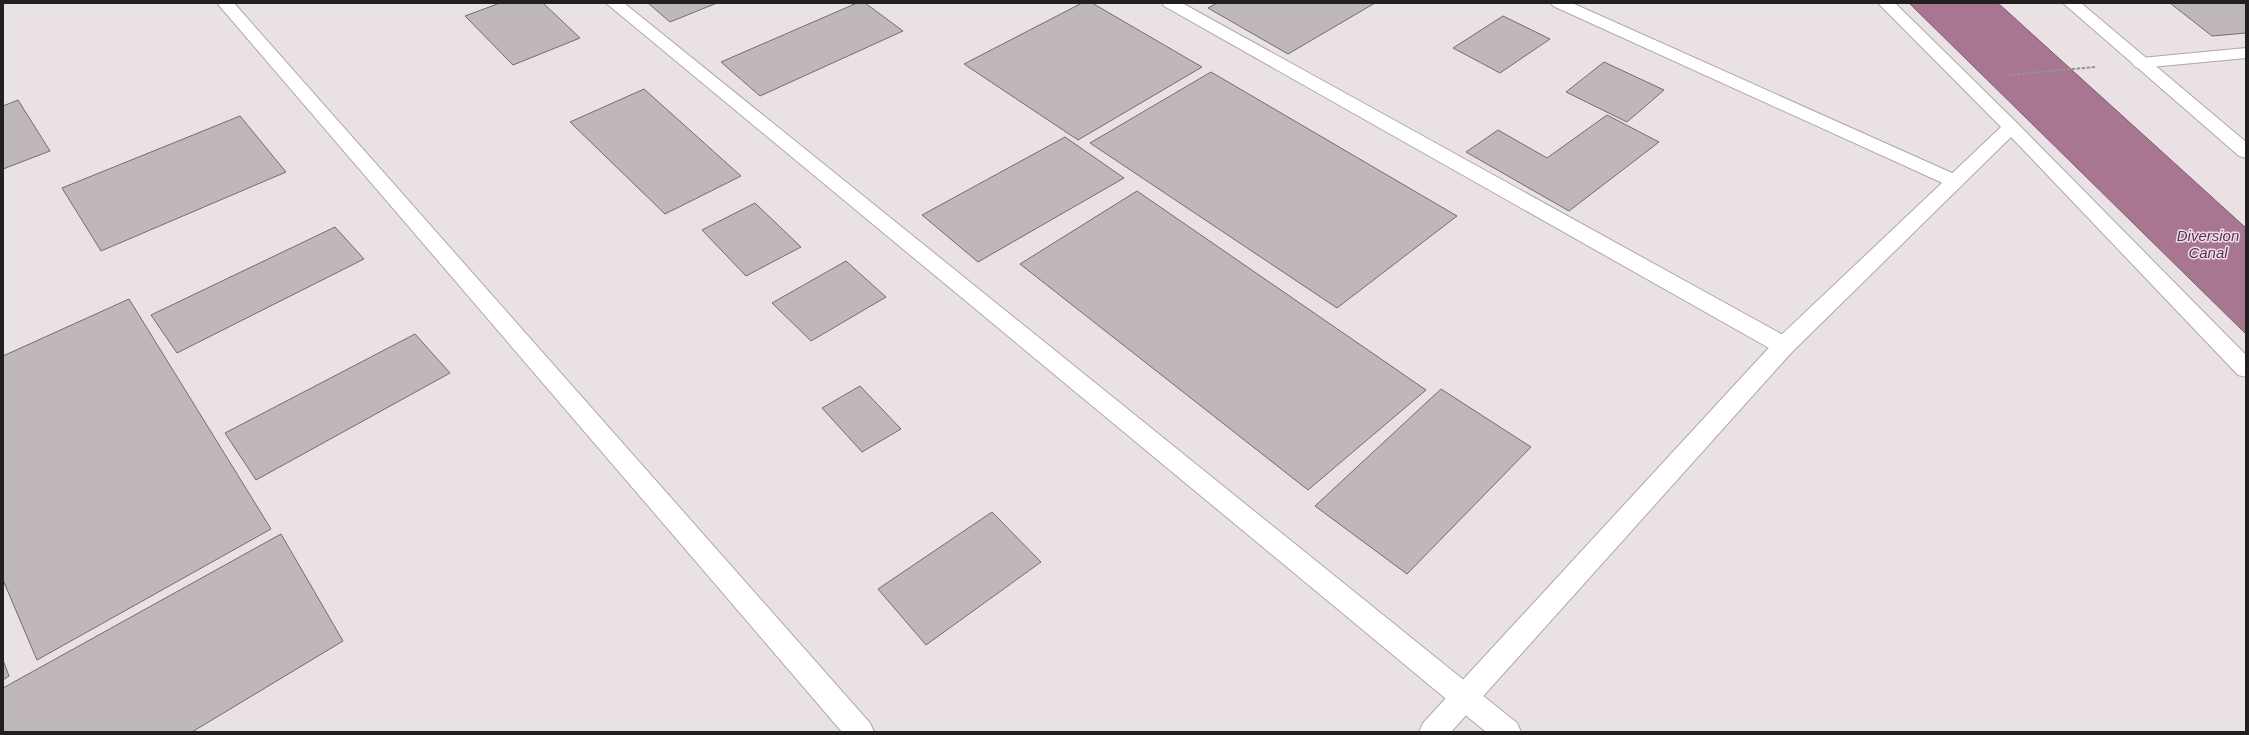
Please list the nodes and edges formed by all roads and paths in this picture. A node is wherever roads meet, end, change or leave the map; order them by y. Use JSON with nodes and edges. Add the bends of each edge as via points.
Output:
{"nodes":[{"id":1,"x":224,"y":3,"type":"edge"},
{"id":2,"x":614,"y":3,"type":"edge"},
{"id":3,"x":1170,"y":3,"type":"edge"},
{"id":4,"x":1559,"y":3,"type":"edge"},
{"id":5,"x":1886,"y":3,"type":"edge"},
{"id":6,"x":2071,"y":3,"type":"edge"},
{"id":7,"x":2246,"y":53,"type":"edge"},
{"id":8,"x":2141,"y":63,"type":"junction"},
{"id":9,"x":2098,"y":67,"type":"dead end"},
{"id":10,"x":2001,"y":76,"type":"dead end"},
{"id":11,"x":2011,"y":127,"type":"junction"},
{"id":12,"x":2246,"y":152,"type":"edge"},
{"id":13,"x":1954,"y":181,"type":"junction"},
{"id":14,"x":1784,"y":346,"type":"junction"},
{"id":15,"x":2246,"y":369,"type":"edge"},
{"id":16,"x":1464,"y":697,"type":"junction"},
{"id":17,"x":860,"y":732,"type":"edge"},
{"id":18,"x":1433,"y":732,"type":"edge"},
{"id":19,"x":1507,"y":732,"type":"edge"}],
"edges":[{"from":1,"to":17,"type":"street"},
{"from":2,"to":16,"type":"street"},
{"from":3,"to":14,"type":"street"},
{"from":4,"to":13,"type":"street"},
{"from":5,"to":11,"type":"street"},
{"from":6,"to":8,"type":"street"},
{"from":7,"to":8,"type":"street"},
{"from":8,"to":12,"type":"street"},
{"from":9,"to":10,"type":"path"},
{"from":11,"to":13,"type":"street"},
{"from":11,"to":15,"type":"street"},
{"from":13,"to":14,"type":"street"},
{"from":14,"to":16,"type":"street"},
{"from":16,"to":18,"type":"street"},
{"from":16,"to":19,"type":"street"}]}
